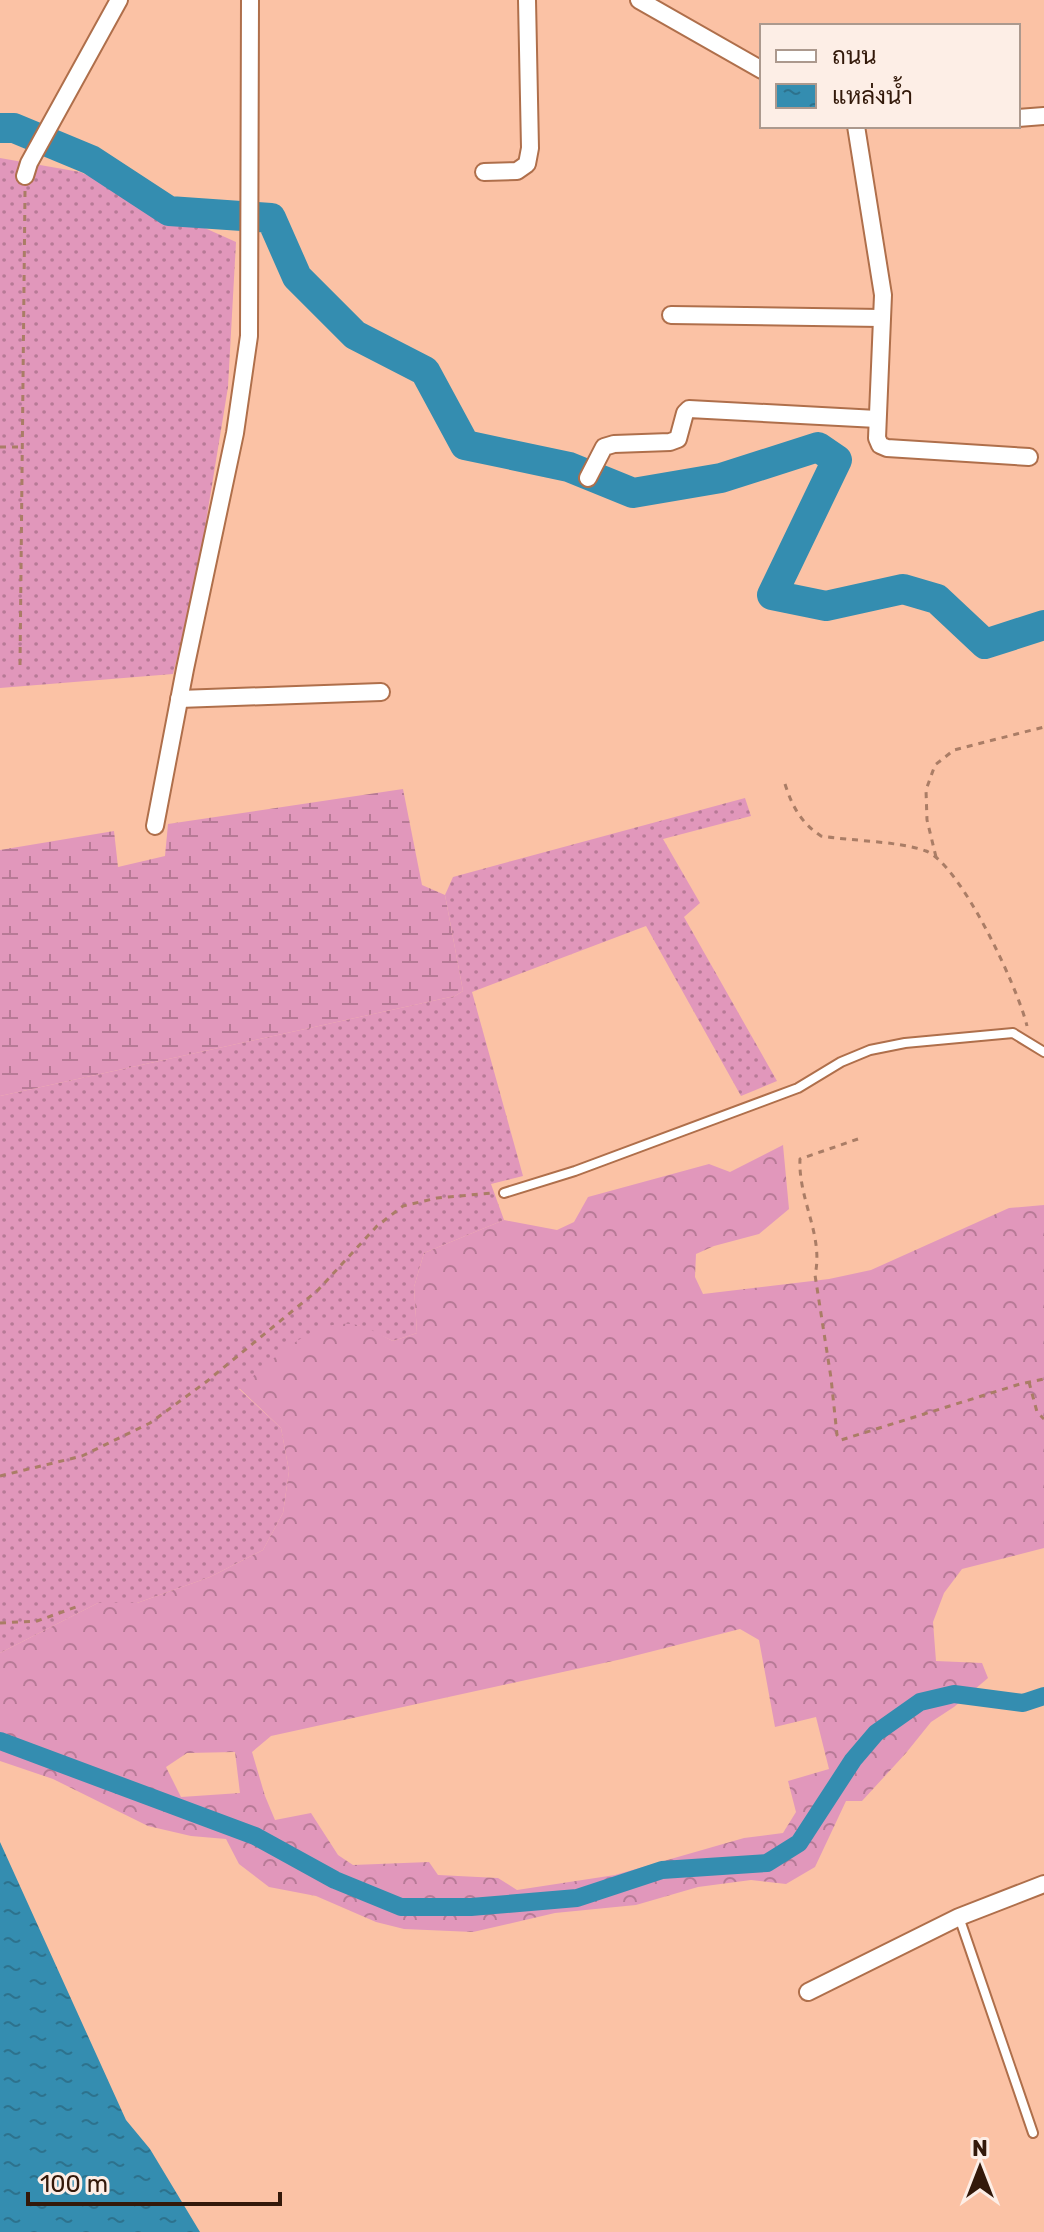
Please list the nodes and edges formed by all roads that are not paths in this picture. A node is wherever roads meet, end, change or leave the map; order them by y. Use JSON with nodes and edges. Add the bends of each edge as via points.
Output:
{"nodes":[{"id":1,"x":119,"y":0,"type":"edge"},
{"id":2,"x":250,"y":0,"type":"edge"},
{"id":3,"x":527,"y":0,"type":"edge"},
{"id":4,"x":639,"y":0,"type":"edge"},
{"id":5,"x":760,"y":69,"type":"edge"},
{"id":6,"x":1044,"y":116,"type":"edge"},
{"id":7,"x":1020,"y":118,"type":"edge"},
{"id":8,"x":856,"y":128,"type":"edge"},
{"id":9,"x":27,"y":169,"type":"road end"},
{"id":10,"x":484,"y":172,"type":"dead end"},
{"id":11,"x":671,"y":315,"type":"dead end"},
{"id":12,"x":881,"y":318,"type":"junction"},
{"id":13,"x":877,"y":419,"type":"junction"},
{"id":14,"x":1029,"y":457,"type":"dead end"},
{"id":15,"x":588,"y":478,"type":"dead end"},
{"id":16,"x":381,"y":692,"type":"dead end"},
{"id":17,"x":179,"y":699,"type":"junction"},
{"id":18,"x":155,"y":826,"type":"dead end"},
{"id":19,"x":1044,"y":1052,"type":"edge"},
{"id":20,"x":504,"y":1193,"type":"road end"},
{"id":21,"x":1044,"y":1884,"type":"edge"},
{"id":22,"x":959,"y":1917,"type":"junction"},
{"id":23,"x":808,"y":1992,"type":"dead end"},
{"id":24,"x":1033,"y":2133,"type":"dead end"}],
"edges":[{"from":1,"to":9,"type":"street"},
{"from":2,"to":17,"type":"street","via":[[249,336],[235,433]]},
{"from":3,"to":10,"type":"street","via":[[527,164],[517,171]]},
{"from":4,"to":5,"type":"street"},
{"from":6,"to":7,"type":"street"},
{"from":8,"to":12,"type":"street","via":[[883,295]]},
{"from":11,"to":12,"type":"street"},
{"from":12,"to":13,"type":"street"},
{"from":13,"to":14,"type":"street","via":[[877,438],[887,448]]},
{"from":13,"to":15,"type":"street","via":[[694,408],[685,413],[675,441],[604,447]]},
{"from":16,"to":17,"type":"street"},
{"from":17,"to":18,"type":"street"},
{"from":19,"to":20,"type":"lane","via":[[1013,1033],[870,1050],[773,1098]]},
{"from":21,"to":22,"type":"street"},
{"from":22,"to":23,"type":"street"},
{"from":22,"to":24,"type":"lane"}]}
